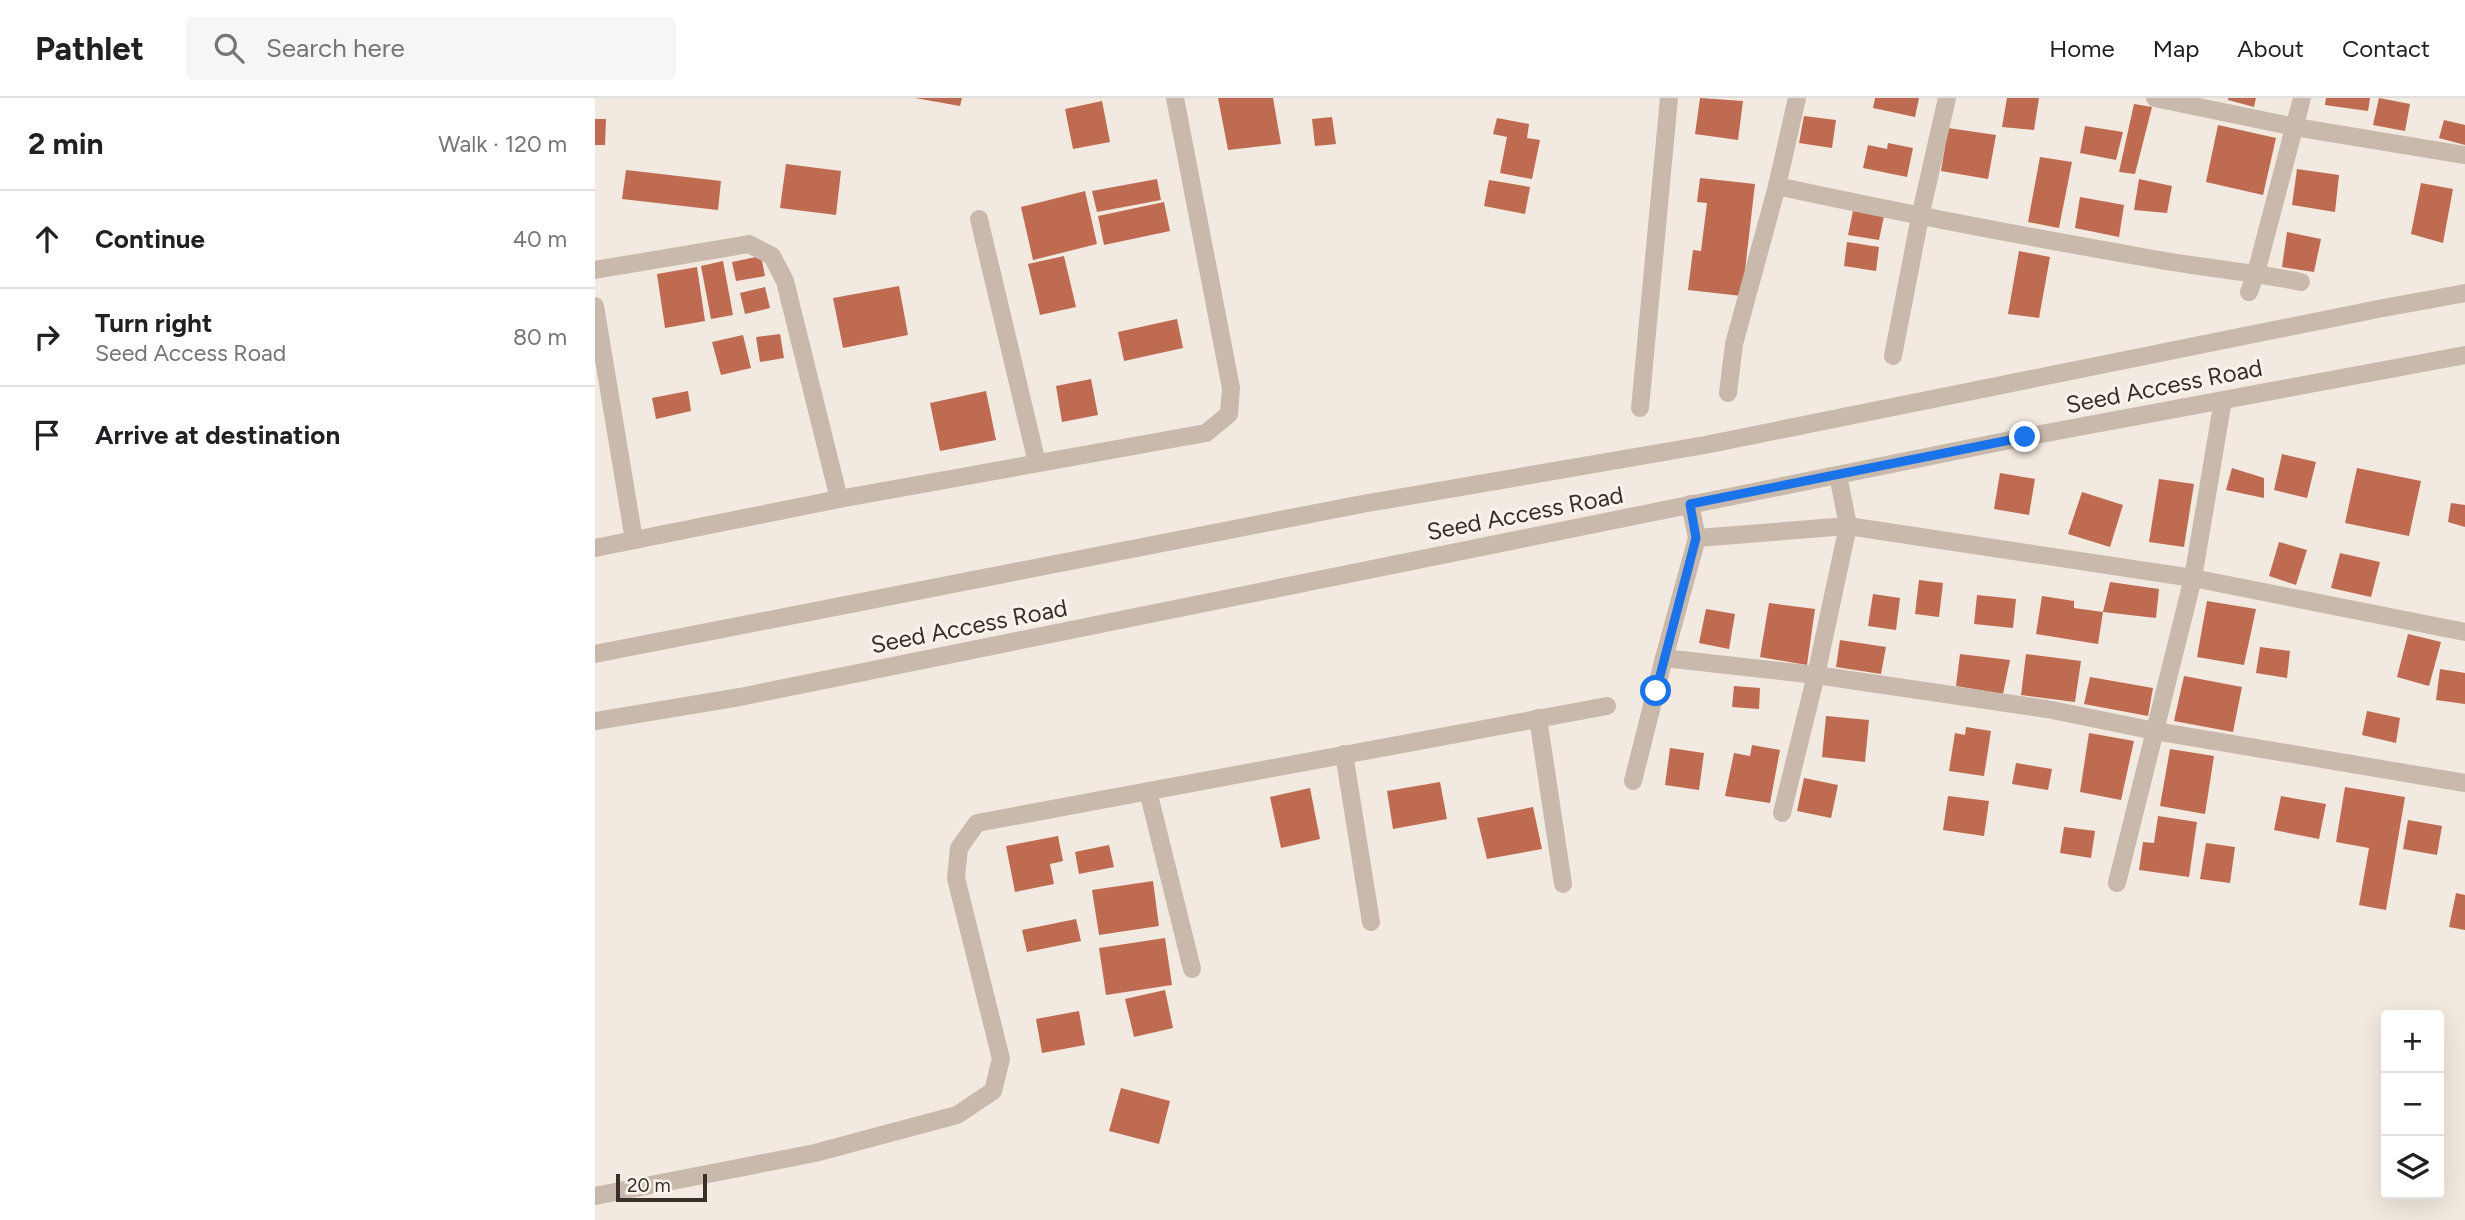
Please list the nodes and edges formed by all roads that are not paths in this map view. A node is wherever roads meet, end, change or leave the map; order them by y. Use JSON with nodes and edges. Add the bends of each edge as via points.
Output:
{"nodes":[{"id":1,"x":1175,"y":98,"type":"edge"},
{"id":2,"x":1669,"y":98,"type":"edge"},
{"id":3,"x":1797,"y":98,"type":"edge"},
{"id":4,"x":1947,"y":98,"type":"edge"},
{"id":5,"x":2155,"y":98,"type":"edge"},
{"id":6,"x":2302,"y":98,"type":"edge"},
{"id":7,"x":2295,"y":127,"type":"junction"},
{"id":8,"x":2465,"y":155,"type":"edge"},
{"id":9,"x":1777,"y":186,"type":"junction"},
{"id":10,"x":1920,"y":216,"type":"junction"},
{"id":11,"x":979,"y":219,"type":"dead end"},
{"id":12,"x":595,"y":270,"type":"edge"},
{"id":13,"x":2256,"y":273,"type":"junction"},
{"id":14,"x":2301,"y":282,"type":"dead end"},
{"id":15,"x":2249,"y":292,"type":"dead end"},
{"id":16,"x":2465,"y":293,"type":"edge"},
{"id":17,"x":595,"y":306,"type":"edge"},
{"id":18,"x":2465,"y":355,"type":"edge"},
{"id":19,"x":1893,"y":356,"type":"dead end"},
{"id":20,"x":1728,"y":393,"type":"dead end"},
{"id":21,"x":2223,"y":400,"type":"junction"},
{"id":22,"x":1640,"y":408,"type":"dead end"},
{"id":23,"x":1037,"y":463,"type":"junction"},
{"id":24,"x":1838,"y":475,"type":"junction"},
{"id":25,"x":839,"y":499,"type":"junction"},
{"id":26,"x":1690,"y":504,"type":"junction"},
{"id":27,"x":1848,"y":526,"type":"junction"},
{"id":28,"x":1696,"y":538,"type":"junction"},
{"id":29,"x":634,"y":540,"type":"junction"},
{"id":30,"x":595,"y":548,"type":"edge"},
{"id":31,"x":2193,"y":578,"type":"junction"},
{"id":32,"x":2465,"y":632,"type":"edge"},
{"id":33,"x":595,"y":654,"type":"edge"},
{"id":34,"x":1664,"y":658,"type":"junction"},
{"id":35,"x":1816,"y":675,"type":"junction"},
{"id":36,"x":1608,"y":706,"type":"dead end"},
{"id":37,"x":1538,"y":718,"type":"junction"},
{"id":38,"x":595,"y":721,"type":"edge"},
{"id":39,"x":2155,"y":731,"type":"junction"},
{"id":40,"x":1344,"y":754,"type":"junction"},
{"id":41,"x":1633,"y":781,"type":"dead end"},
{"id":42,"x":2465,"y":783,"type":"edge"},
{"id":43,"x":1149,"y":791,"type":"junction"},
{"id":44,"x":1782,"y":813,"type":"dead end"},
{"id":45,"x":2117,"y":883,"type":"dead end"},
{"id":46,"x":1563,"y":884,"type":"dead end"},
{"id":47,"x":1371,"y":922,"type":"dead end"},
{"id":48,"x":1192,"y":969,"type":"dead end"},
{"id":49,"x":595,"y":1196,"type":"edge"}],
"edges":[{"from":1,"to":23,"type":"street","via":[[1231,388],[1229,414],[1206,433]]},
{"from":2,"to":22,"type":"street"},
{"from":3,"to":9,"type":"street"},
{"from":4,"to":10,"type":"street"},
{"from":5,"to":7,"type":"street"},
{"from":6,"to":7,"type":"street"},
{"from":7,"to":8,"type":"street"},
{"from":7,"to":13,"type":"street"},
{"from":9,"to":10,"type":"street"},
{"from":9,"to":20,"type":"street","via":[[1734,344]]},
{"from":10,"to":13,"type":"street","via":[[2158,260]]},
{"from":10,"to":19,"type":"street"},
{"from":11,"to":23,"type":"street"},
{"from":12,"to":25,"type":"street","via":[[749,244],[772,256],[785,281]]},
{"from":13,"to":14,"type":"street"},
{"from":13,"to":15,"type":"street"},
{"from":16,"to":33,"type":"street","name":"Seed Access Road","via":[[1705,445],[1362,504]]},
{"from":17,"to":29,"type":"street"},
{"from":18,"to":21,"type":"street","name":"Seed Access Road"},
{"from":21,"to":24,"type":"street","name":"Seed Access Road"},
{"from":21,"to":31,"type":"street"},
{"from":23,"to":25,"type":"street"},
{"from":24,"to":26,"type":"street","name":"Seed Access Road"},
{"from":24,"to":27,"type":"street"},
{"from":25,"to":29,"type":"street"},
{"from":26,"to":28,"type":"street"},
{"from":26,"to":38,"type":"street","name":"Seed Access Road","via":[[740,697]]},
{"from":27,"to":28,"type":"street"},
{"from":27,"to":31,"type":"street"},
{"from":27,"to":35,"type":"street"},
{"from":28,"to":34,"type":"street"},
{"from":29,"to":30,"type":"street"},
{"from":31,"to":32,"type":"street"},
{"from":31,"to":39,"type":"street"},
{"from":34,"to":35,"type":"street"},
{"from":34,"to":41,"type":"street"},
{"from":35,"to":39,"type":"street","via":[[2047,709]]},
{"from":35,"to":44,"type":"street"},
{"from":36,"to":37,"type":"street"},
{"from":37,"to":40,"type":"street"},
{"from":37,"to":46,"type":"street"},
{"from":39,"to":42,"type":"street"},
{"from":39,"to":45,"type":"street"},
{"from":40,"to":43,"type":"street"},
{"from":40,"to":47,"type":"street"},
{"from":43,"to":48,"type":"street"},
{"from":43,"to":49,"type":"street","via":[[977,823],[958,848],[957,878],[1000,1059],[993,1091],[957,1115],[815,1153]]}]}
